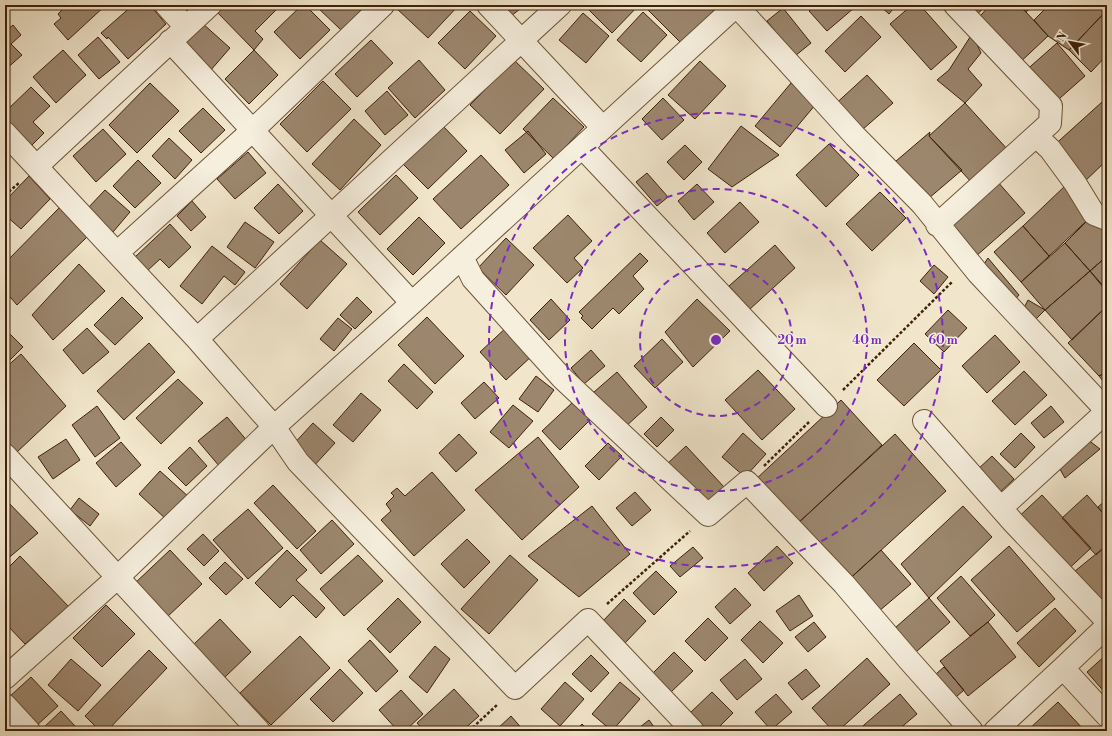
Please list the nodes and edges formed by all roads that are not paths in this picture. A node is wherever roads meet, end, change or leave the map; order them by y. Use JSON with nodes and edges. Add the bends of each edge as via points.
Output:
{"nodes":[{"id":1,"x":166,"y":5,"type":"edge"},
{"id":2,"x":210,"y":5,"type":"edge"},
{"id":3,"x":383,"y":5,"type":"edge"},
{"id":4,"x":488,"y":5,"type":"edge"},
{"id":5,"x":560,"y":5,"type":"edge"},
{"id":6,"x":737,"y":5,"type":"edge"},
{"id":7,"x":955,"y":5,"type":"edge"},
{"id":8,"x":186,"y":27,"type":"junction"},
{"id":9,"x":170,"y":41,"type":"junction"},
{"id":10,"x":522,"y":41,"type":"junction"},
{"id":11,"x":604,"y":128,"type":"junction"},
{"id":12,"x":253,"y":130,"type":"junction"},
{"id":13,"x":5,"y":133,"type":"edge"},
{"id":14,"x":1036,"y":136,"type":"junction"},
{"id":15,"x":582,"y":147,"type":"junction"},
{"id":16,"x":37,"y":166,"type":"junction"},
{"id":17,"x":332,"y":216,"type":"junction"},
{"id":18,"x":1107,"y":220,"type":"edge"},
{"id":19,"x":937,"y":225,"type":"junction"},
{"id":20,"x":117,"y":253,"type":"junction"},
{"id":21,"x":462,"y":257,"type":"junction"},
{"id":22,"x":412,"y":303,"type":"junction"},
{"id":23,"x":197,"y":339,"type":"junction"},
{"id":24,"x":826,"y":406,"type":"road end"},
{"id":25,"x":1107,"y":411,"type":"edge"},
{"id":26,"x":924,"y":422,"type":"dead end"},
{"id":27,"x":274,"y":427,"type":"junction"},
{"id":28,"x":5,"y":455,"type":"edge"},
{"id":29,"x":1001,"y":508,"type":"junction"},
{"id":30,"x":118,"y":577,"type":"junction"},
{"id":31,"x":1107,"y":621,"type":"edge"},
{"id":32,"x":1107,"y":626,"type":"edge"},
{"id":33,"x":1063,"y":668,"type":"junction"},
{"id":34,"x":5,"y":678,"type":"edge"},
{"id":35,"x":5,"y":705,"type":"edge"},
{"id":36,"x":1107,"y":716,"type":"edge"},
{"id":37,"x":29,"y":731,"type":"edge"},
{"id":38,"x":259,"y":731,"type":"edge"},
{"id":39,"x":692,"y":731,"type":"edge"},
{"id":40,"x":972,"y":731,"type":"edge"},
{"id":41,"x":995,"y":731,"type":"edge"}],
"edges":[{"from":1,"to":8,"type":"street"},
{"from":2,"to":8,"type":"street"},
{"from":3,"to":12,"type":"street"},
{"from":4,"to":10,"type":"street"},
{"from":5,"to":10,"type":"street"},
{"from":6,"to":11,"type":"street"},
{"from":6,"to":19,"type":"street","via":[[856,136],[922,204]]},
{"from":7,"to":14,"type":"street","via":[[1051,106],[1050,123]]},
{"from":8,"to":9,"type":"street"},
{"from":9,"to":12,"type":"street"},
{"from":9,"to":16,"type":"street"},
{"from":10,"to":11,"type":"street"},
{"from":10,"to":17,"type":"street"},
{"from":11,"to":15,"type":"street"},
{"from":12,"to":17,"type":"street"},
{"from":12,"to":20,"type":"street"},
{"from":13,"to":16,"type":"street"},
{"from":14,"to":18,"type":"street","via":[[1075,183],[1094,214]]},
{"from":14,"to":19,"type":"street"},
{"from":15,"to":21,"type":"street"},
{"from":15,"to":24,"type":"street"},
{"from":16,"to":20,"type":"street"},
{"from":17,"to":22,"type":"street"},
{"from":17,"to":23,"type":"street"},
{"from":19,"to":25,"type":"street","via":[[970,265]]},
{"from":20,"to":23,"type":"street"},
{"from":21,"to":22,"type":"street"},
{"from":21,"to":40,"type":"street","via":[[473,279],[562,378],[708,515],[747,482],[844,584]]},
{"from":22,"to":27,"type":"street"},
{"from":23,"to":27,"type":"street"},
{"from":25,"to":29,"type":"street"},
{"from":26,"to":29,"type":"street"},
{"from":27,"to":30,"type":"street"},
{"from":27,"to":39,"type":"street","via":[[298,462],[515,688],[588,620]]},
{"from":28,"to":30,"type":"street"},
{"from":29,"to":31,"type":"street"},
{"from":30,"to":34,"type":"street"},
{"from":30,"to":38,"type":"street"},
{"from":32,"to":33,"type":"street"},
{"from":33,"to":36,"type":"street"},
{"from":33,"to":41,"type":"street"},
{"from":35,"to":37,"type":"street"}]}
